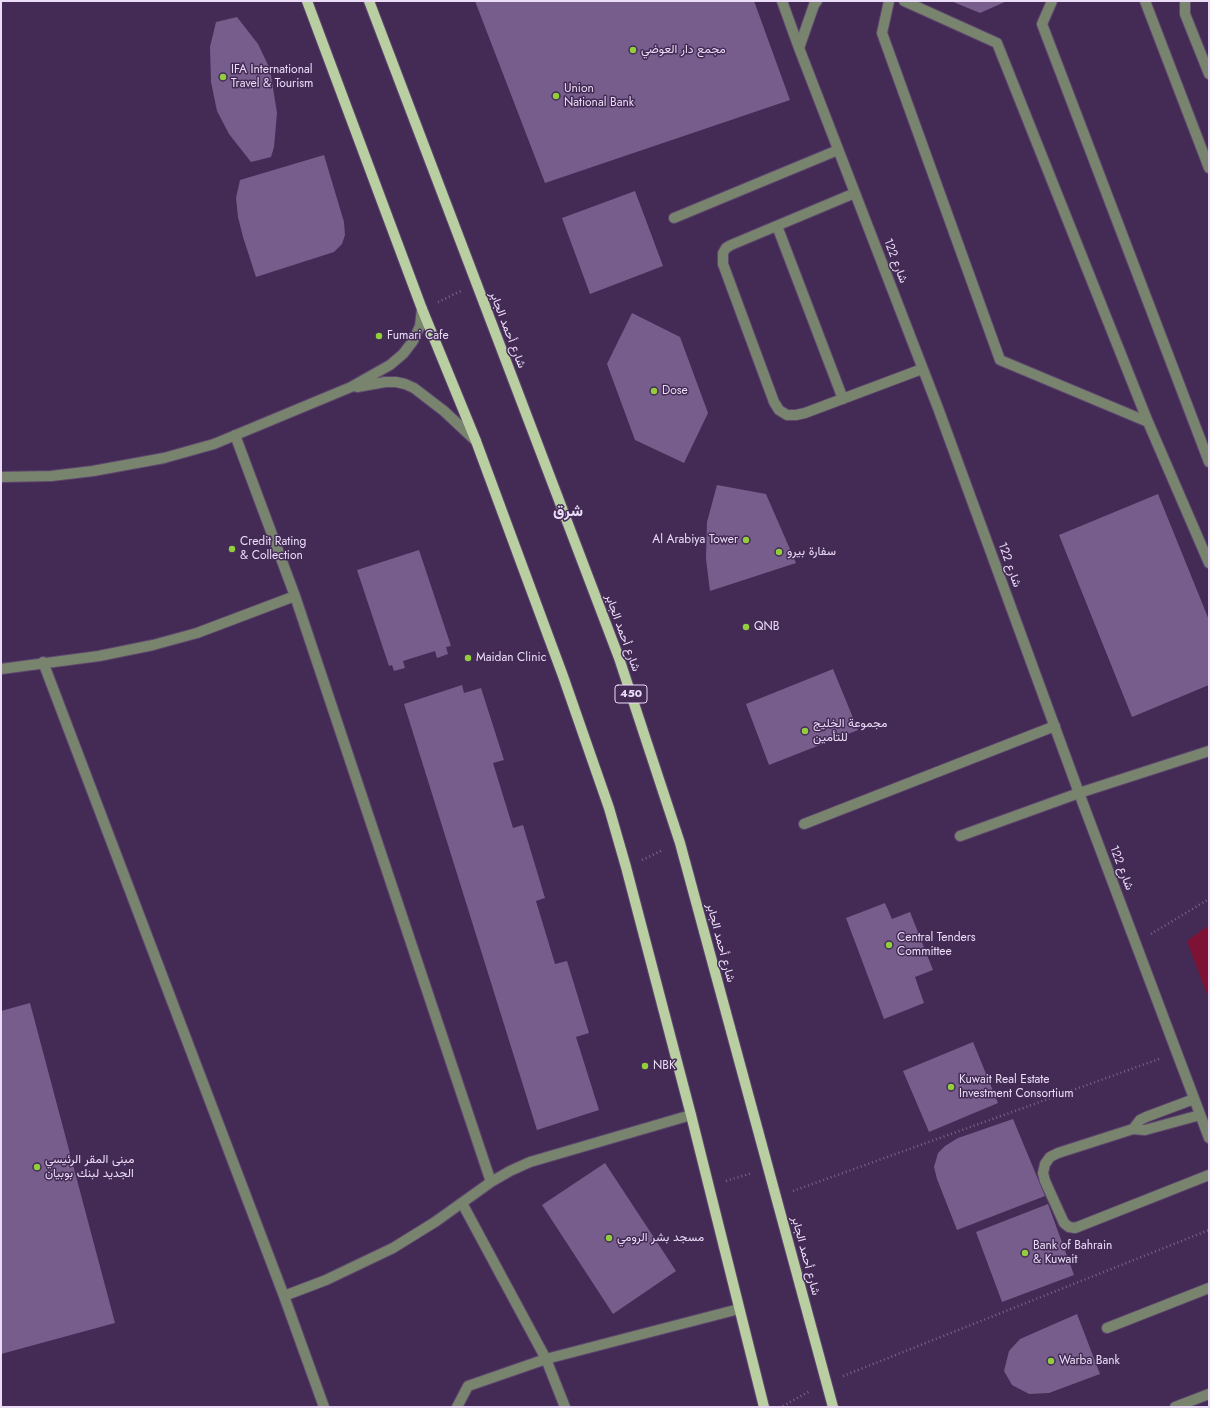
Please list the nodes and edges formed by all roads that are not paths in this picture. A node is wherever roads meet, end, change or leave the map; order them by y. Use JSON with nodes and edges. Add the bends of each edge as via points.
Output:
{"nodes":[{"id":1,"x":307,"y":1,"type":"edge"},
{"id":2,"x":369,"y":1,"type":"edge"},
{"id":3,"x":374,"y":1,"type":"edge"},
{"id":4,"x":782,"y":1,"type":"edge"},
{"id":5,"x":817,"y":1,"type":"edge"},
{"id":6,"x":889,"y":1,"type":"edge"},
{"id":7,"x":904,"y":1,"type":"edge"},
{"id":8,"x":1052,"y":1,"type":"edge"},
{"id":9,"x":1145,"y":1,"type":"edge"},
{"id":10,"x":1185,"y":1,"type":"edge"},
{"id":11,"x":376,"y":21,"type":"junction"},
{"id":12,"x":799,"y":48,"type":"junction"},
{"id":13,"x":1209,"y":74,"type":"edge"},
{"id":14,"x":838,"y":150,"type":"junction"},
{"id":15,"x":1209,"y":168,"type":"edge"},
{"id":16,"x":855,"y":193,"type":"junction"},
{"id":17,"x":674,"y":218,"type":"dead end"},
{"id":18,"x":778,"y":226,"type":"junction"},
{"id":19,"x":422,"y":309,"type":"junction"},
{"id":20,"x":922,"y":369,"type":"junction"},
{"id":21,"x":351,"y":388,"type":"junction"},
{"id":22,"x":843,"y":399,"type":"junction"},
{"id":23,"x":1148,"y":422,"type":"junction"},
{"id":24,"x":235,"y":435,"type":"junction"},
{"id":25,"x":476,"y":441,"type":"junction"},
{"id":26,"x":1209,"y":462,"type":"edge"},
{"id":27,"x":1,"y":477,"type":"edge"},
{"id":28,"x":1209,"y":563,"type":"edge"},
{"id":29,"x":295,"y":596,"type":"junction"},
{"id":30,"x":43,"y":662,"type":"junction"},
{"id":31,"x":1,"y":669,"type":"edge"},
{"id":32,"x":1055,"y":726,"type":"junction"},
{"id":33,"x":1209,"y":751,"type":"edge"},
{"id":34,"x":1079,"y":793,"type":"junction"},
{"id":35,"x":804,"y":824,"type":"dead end"},
{"id":36,"x":960,"y":836,"type":"dead end"},
{"id":37,"x":1194,"y":1099,"type":"junction"},
{"id":38,"x":691,"y":1115,"type":"junction"},
{"id":39,"x":1200,"y":1115,"type":"junction"},
{"id":40,"x":1133,"y":1129,"type":"junction"},
{"id":41,"x":1209,"y":1138,"type":"edge"},
{"id":42,"x":1209,"y":1175,"type":"edge"},
{"id":43,"x":491,"y":1182,"type":"junction"},
{"id":44,"x":462,"y":1203,"type":"junction"},
{"id":45,"x":1209,"y":1288,"type":"edge"},
{"id":46,"x":284,"y":1296,"type":"junction"},
{"id":47,"x":739,"y":1309,"type":"junction"},
{"id":48,"x":1107,"y":1328,"type":"dead end"},
{"id":49,"x":546,"y":1359,"type":"junction"},
{"id":50,"x":1209,"y":1394,"type":"edge"},
{"id":51,"x":324,"y":1407,"type":"edge"},
{"id":52,"x":457,"y":1407,"type":"edge"},
{"id":53,"x":565,"y":1407,"type":"edge"},
{"id":54,"x":764,"y":1407,"type":"edge"},
{"id":55,"x":833,"y":1407,"type":"edge"},
{"id":56,"x":1175,"y":1407,"type":"edge"}],
"edges":[{"from":1,"to":19,"type":"main road"},
{"from":2,"to":11,"type":"main road","name":"شارع أحمد الجابر","number":"450"},
{"from":3,"to":11,"type":"street"},
{"from":4,"to":12,"type":"street","name":"شارع 122"},
{"from":5,"to":12,"type":"street"},
{"from":6,"to":23,"type":"street","via":[[882,33],[1000,360]]},
{"from":7,"to":23,"type":"street","via":[[996,43]]},
{"from":8,"to":26,"type":"street","via":[[1042,24]]},
{"from":9,"to":15,"type":"street"},
{"from":10,"to":13,"type":"street","via":[[1185,14]]},
{"from":11,"to":55,"type":"main road","name":"شارع أحمد الجابر","number":"450","via":[[618,658],[680,843]]},
{"from":12,"to":14,"type":"street","name":"شارع 122"},
{"from":14,"to":16,"type":"street","name":"شارع 122"},
{"from":14,"to":17,"type":"street"},
{"from":16,"to":18,"type":"street"},
{"from":16,"to":20,"type":"street","name":"شارع 122"},
{"from":18,"to":22,"type":"street"},
{"from":18,"to":22,"type":"street","via":[[731,245],[726,248],[722,258],[774,402],[783,413],[796,415]]},
{"from":19,"to":21,"type":"street","via":[[420,326],[403,354],[390,365]]},
{"from":19,"to":25,"type":"main road"},
{"from":20,"to":22,"type":"street"},
{"from":20,"to":32,"type":"street","name":"شارع 122"},
{"from":21,"to":24,"type":"street"},
{"from":21,"to":25,"type":"street","via":[[385,382],[405,384],[444,411]]},
{"from":23,"to":28,"type":"street"},
{"from":24,"to":27,"type":"street","via":[[193,450],[135,464],[51,476]]},
{"from":24,"to":29,"type":"street"},
{"from":25,"to":38,"type":"main road","via":[[566,683],[609,808]]},
{"from":29,"to":30,"type":"street","via":[[196,633],[154,645],[99,656]]},
{"from":29,"to":43,"type":"street"},
{"from":30,"to":31,"type":"street"},
{"from":30,"to":46,"type":"street"},
{"from":32,"to":34,"type":"street","name":"شارع 122"},
{"from":32,"to":35,"type":"street"},
{"from":33,"to":34,"type":"street"},
{"from":34,"to":36,"type":"street"},
{"from":34,"to":37,"type":"street","name":"شارع 122"},
{"from":37,"to":39,"type":"street","name":"شارع 122"},
{"from":37,"to":40,"type":"street","via":[[1146,1117]]},
{"from":38,"to":43,"type":"street","via":[[530,1162]]},
{"from":38,"to":47,"type":"main road"},
{"from":39,"to":40,"type":"street","via":[[1145,1130]]},
{"from":39,"to":41,"type":"street","name":"شارع 122"},
{"from":40,"to":42,"type":"street","via":[[1058,1153],[1050,1157],[1045,1164],[1045,1181],[1064,1223],[1069,1227],[1076,1228]]},
{"from":43,"to":44,"type":"street"},
{"from":44,"to":46,"type":"street","via":[[393,1248],[326,1280]]},
{"from":44,"to":49,"type":"street"},
{"from":45,"to":48,"type":"street"},
{"from":46,"to":51,"type":"street"},
{"from":47,"to":49,"type":"street"},
{"from":47,"to":54,"type":"main road"},
{"from":49,"to":52,"type":"street","via":[[468,1386]]},
{"from":49,"to":53,"type":"street"},
{"from":50,"to":56,"type":"street"}]}
